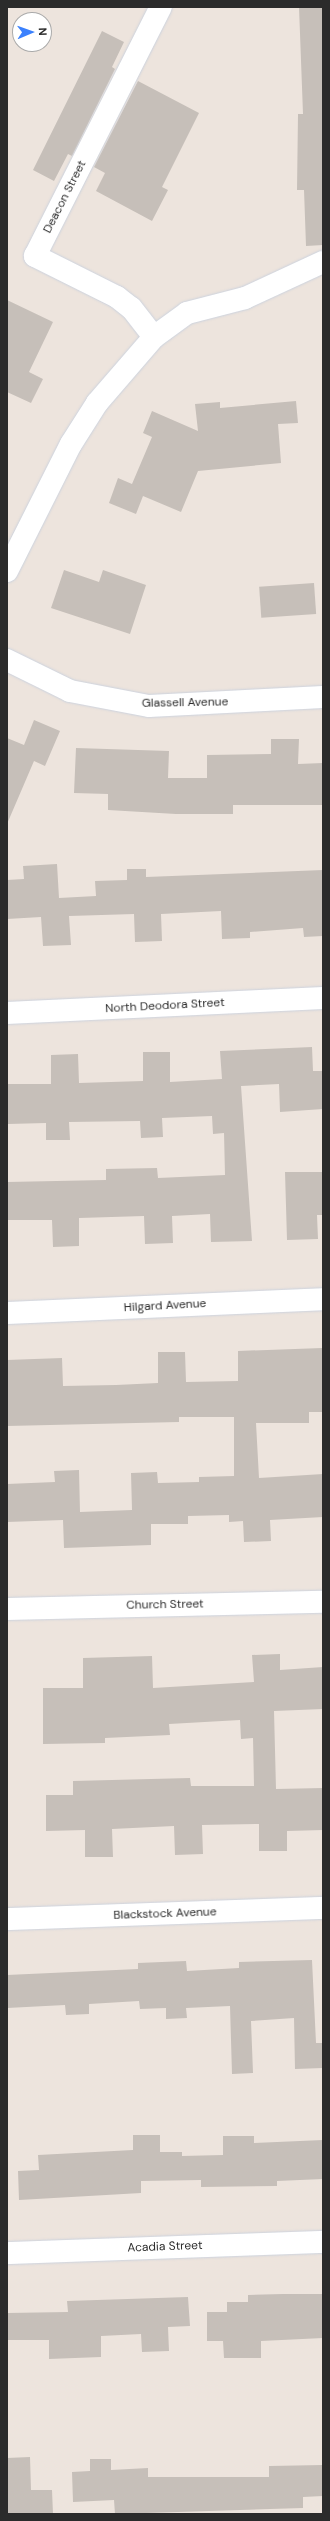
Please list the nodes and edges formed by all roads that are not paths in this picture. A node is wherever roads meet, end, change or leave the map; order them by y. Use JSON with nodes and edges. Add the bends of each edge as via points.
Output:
{"nodes":[{"id":1,"x":161,"y":7,"type":"edge"},
{"id":2,"x":323,"y":262,"type":"edge"},
{"id":3,"x":154,"y":337,"type":"junction"},
{"id":4,"x":7,"y":571,"type":"edge"},
{"id":5,"x":7,"y":660,"type":"edge"},
{"id":6,"x":323,"y":697,"type":"edge"},
{"id":7,"x":323,"y":998,"type":"edge"},
{"id":8,"x":7,"y":1013,"type":"edge"},
{"id":9,"x":323,"y":1299,"type":"edge"},
{"id":10,"x":7,"y":1313,"type":"edge"},
{"id":11,"x":323,"y":1602,"type":"edge"},
{"id":12,"x":7,"y":1609,"type":"edge"},
{"id":13,"x":323,"y":1908,"type":"edge"},
{"id":14,"x":7,"y":1920,"type":"edge"},
{"id":15,"x":323,"y":2242,"type":"edge"},
{"id":16,"x":7,"y":2253,"type":"edge"}],
"edges":[{"from":1,"to":3,"type":"street","name":"Deacon Street","via":[[35,256],[117,297],[131,308]]},
{"from":2,"to":3,"type":"street","via":[[245,298],[187,313]]},
{"from":3,"to":4,"type":"street","via":[[125,366],[86,420]]},
{"from":5,"to":6,"type":"street","name":"Glassell Avenue","via":[[70,691],[149,706]]},
{"from":7,"to":8,"type":"street","name":"North Deodora Street"},
{"from":9,"to":10,"type":"street","name":"Hilgard Avenue"},
{"from":11,"to":12,"type":"street","name":"Church Street"},
{"from":13,"to":14,"type":"street","name":"Blackstock Avenue"},
{"from":15,"to":16,"type":"street","name":"Acadia Street"}]}
